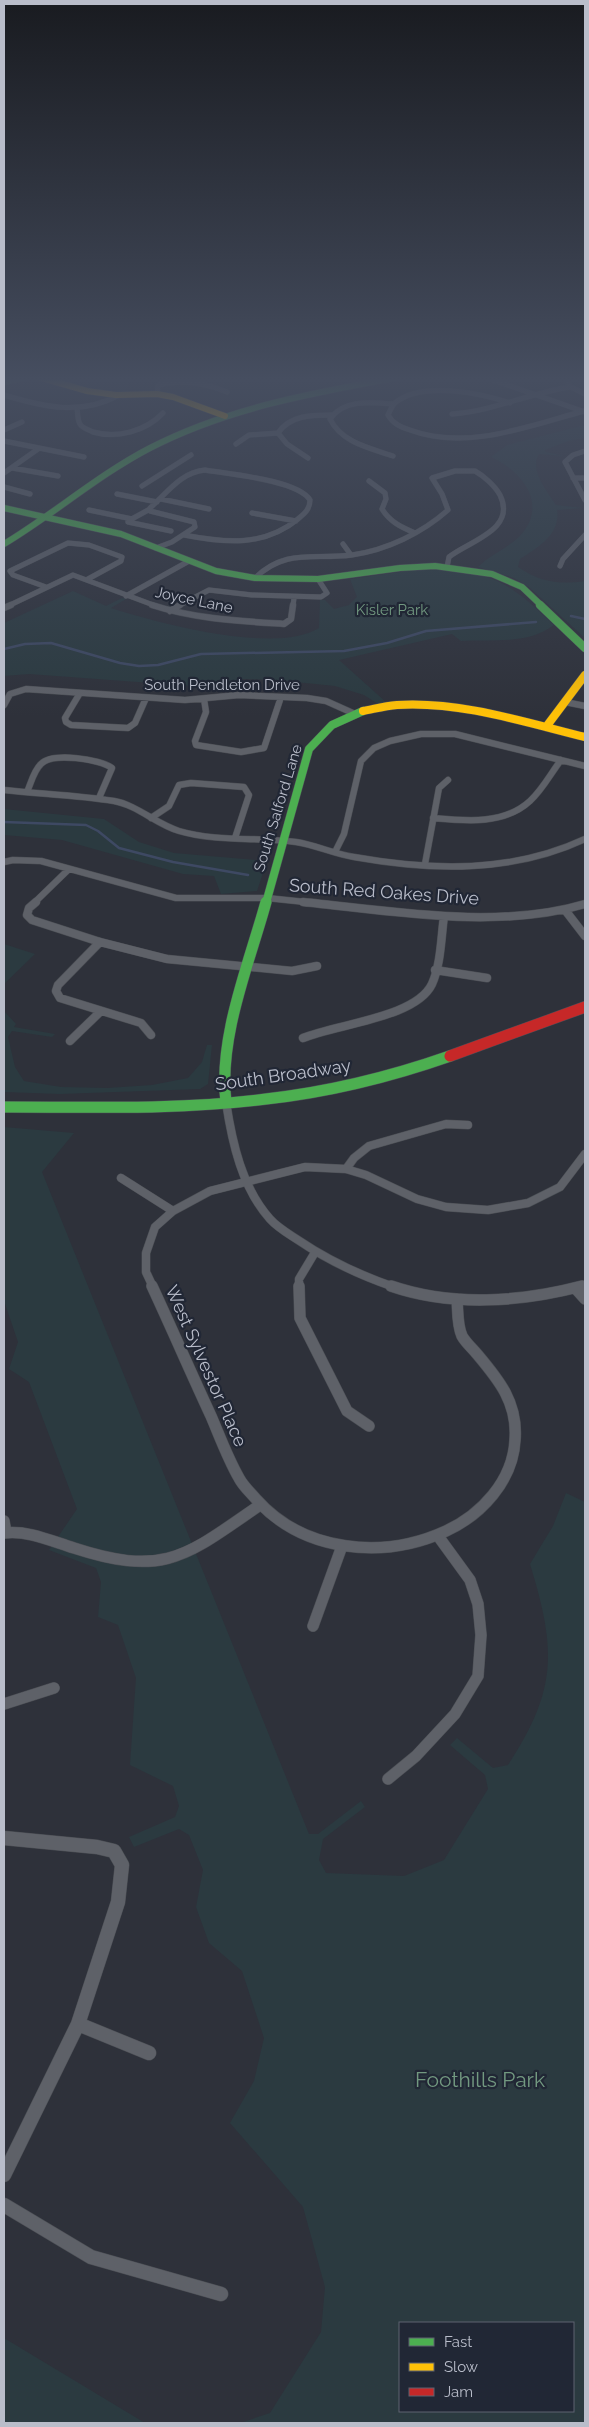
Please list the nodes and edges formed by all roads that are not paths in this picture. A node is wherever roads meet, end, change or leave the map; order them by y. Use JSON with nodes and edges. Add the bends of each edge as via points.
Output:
{"nodes":[{"id":1,"x":12,"y":489,"type":"edge"},
{"id":2,"x":89,"y":489,"type":"edge"},
{"id":3,"x":169,"y":489,"type":"edge"},
{"id":4,"x":295,"y":489,"type":"edge"},
{"id":5,"x":379,"y":489,"type":"edge"},
{"id":6,"x":439,"y":489,"type":"edge"},
{"id":7,"x":496,"y":489,"type":"edge"},
{"id":8,"x":30,"y":494,"type":"dead end"},
{"id":9,"x":117,"y":494,"type":"dead end"},
{"id":10,"x":159,"y":501,"type":"junction"},
{"id":11,"x":4,"y":508,"type":"edge"},
{"id":12,"x":209,"y":509,"type":"dead end"},
{"id":13,"x":89,"y":510,"type":"dead end"},
{"id":14,"x":150,"y":510,"type":"junction"},
{"id":15,"x":252,"y":513,"type":"dead end"},
{"id":16,"x":384,"y":513,"type":"junction"},
{"id":17,"x":376,"y":514,"type":"dead end"},
{"id":18,"x":48,"y":518,"type":"junction"},
{"id":19,"x":296,"y":521,"type":"junction"},
{"id":20,"x":127,"y":522,"type":"junction"},
{"id":21,"x":171,"y":532,"type":"dead end"},
{"id":22,"x":415,"y":533,"type":"junction"},
{"id":23,"x":184,"y":535,"type":"junction"},
{"id":24,"x":585,"y":535,"type":"edge"},
{"id":25,"x":4,"y":544,"type":"edge"},
{"id":26,"x":343,"y":544,"type":"dead end"},
{"id":27,"x":156,"y":548,"type":"junction"},
{"id":28,"x":351,"y":555,"type":"junction"},
{"id":29,"x":189,"y":561,"type":"junction"},
{"id":30,"x":560,"y":566,"type":"dead end"},
{"id":31,"x":447,"y":567,"type":"junction"},
{"id":32,"x":255,"y":578,"type":"junction"},
{"id":33,"x":88,"y":579,"type":"junction"},
{"id":34,"x":318,"y":580,"type":"junction"},
{"id":35,"x":46,"y":587,"type":"junction"},
{"id":36,"x":126,"y":596,"type":"junction"},
{"id":37,"x":294,"y":598,"type":"junction"},
{"id":38,"x":4,"y":608,"type":"edge"},
{"id":39,"x":170,"y":611,"type":"junction"},
{"id":40,"x":585,"y":648,"type":"edge"},
{"id":41,"x":585,"y":675,"type":"edge"},
{"id":42,"x":80,"y":693,"type":"junction"},
{"id":43,"x":281,"y":697,"type":"junction"},
{"id":44,"x":146,"y":698,"type":"junction"},
{"id":45,"x":204,"y":699,"type":"junction"},
{"id":46,"x":565,"y":702,"type":"junction"},
{"id":47,"x":4,"y":705,"type":"edge"},
{"id":48,"x":585,"y":706,"type":"edge"},
{"id":49,"x":355,"y":714,"type":"junction"},
{"id":50,"x":546,"y":727,"type":"junction"},
{"id":51,"x":585,"y":737,"type":"edge"},
{"id":52,"x":561,"y":760,"type":"junction"},
{"id":53,"x":585,"y":766,"type":"edge"},
{"id":54,"x":448,"y":780,"type":"dead end"},
{"id":55,"x":4,"y":790,"type":"edge"},
{"id":56,"x":27,"y":792,"type":"junction"},
{"id":57,"x":99,"y":798,"type":"junction"},
{"id":58,"x":151,"y":818,"type":"junction"},
{"id":59,"x":433,"y":818,"type":"junction"},
{"id":60,"x":235,"y":838,"type":"junction"},
{"id":61,"x":585,"y":839,"type":"edge"},
{"id":62,"x":283,"y":842,"type":"junction"},
{"id":63,"x":335,"y":852,"type":"junction"},
{"id":64,"x":4,"y":862,"type":"edge"},
{"id":65,"x":425,"y":864,"type":"junction"},
{"id":66,"x":69,"y":870,"type":"junction"},
{"id":67,"x":268,"y":898,"type":"junction"},
{"id":68,"x":585,"y":904,"type":"edge"},
{"id":69,"x":565,"y":910,"type":"junction"},
{"id":70,"x":444,"y":916,"type":"junction"},
{"id":71,"x":585,"y":936,"type":"edge"},
{"id":72,"x":100,"y":942,"type":"junction"},
{"id":73,"x":317,"y":966,"type":"dead end"},
{"id":74,"x":248,"y":967,"type":"junction"},
{"id":75,"x":435,"y":970,"type":"junction"},
{"id":76,"x":487,"y":978,"type":"dead end"},
{"id":77,"x":585,"y":1007,"type":"edge"},
{"id":78,"x":101,"y":1011,"type":"junction"},
{"id":79,"x":151,"y":1035,"type":"dead end"},
{"id":80,"x":303,"y":1038,"type":"dead end"},
{"id":81,"x":70,"y":1041,"type":"dead end"},
{"id":82,"x":226,"y":1102,"type":"junction"},
{"id":83,"x":4,"y":1107,"type":"edge"},
{"id":84,"x":468,"y":1125,"type":"dead end"},
{"id":85,"x":585,"y":1154,"type":"edge"},
{"id":86,"x":346,"y":1169,"type":"junction"},
{"id":87,"x":121,"y":1178,"type":"dead end"},
{"id":88,"x":246,"y":1181,"type":"junction"},
{"id":89,"x":172,"y":1211,"type":"junction"},
{"id":90,"x":314,"y":1254,"type":"junction"},
{"id":91,"x":581,"y":1287,"type":"edge"},
{"id":92,"x":457,"y":1299,"type":"junction"},
{"id":93,"x":585,"y":1299,"type":"edge"},
{"id":94,"x":369,"y":1426,"type":"dead end"},
{"id":95,"x":260,"y":1505,"type":"junction"},
{"id":96,"x":4,"y":1521,"type":"edge"},
{"id":97,"x":5,"y":1533,"type":"edge"},
{"id":98,"x":438,"y":1536,"type":"junction"},
{"id":99,"x":342,"y":1546,"type":"junction"},
{"id":100,"x":313,"y":1626,"type":"dead end"},
{"id":101,"x":54,"y":1688,"type":"dead end"},
{"id":102,"x":4,"y":1704,"type":"edge"},
{"id":103,"x":388,"y":1779,"type":"dead end"},
{"id":104,"x":4,"y":1838,"type":"edge"},
{"id":105,"x":78,"y":2024,"type":"junction"},
{"id":106,"x":149,"y":2053,"type":"dead end"},
{"id":107,"x":4,"y":2175,"type":"edge"},
{"id":108,"x":4,"y":2205,"type":"edge"},
{"id":109,"x":221,"y":2294,"type":"dead end"}],
"edges":[{"from":1,"to":8,"type":"street"},
{"from":2,"to":18,"type":"street"},
{"from":3,"to":10,"type":"street"},
{"from":4,"to":19,"type":"street","via":[[309,497],[310,504],[308,511]]},
{"from":5,"to":16,"type":"street","via":[[385,494]]},
{"from":6,"to":22,"type":"street","via":[[448,510],[436,523]]},
{"from":7,"to":31,"type":"street","via":[[504,508],[504,518],[481,539],[453,554]]},
{"from":9,"to":10,"type":"street"},
{"from":10,"to":12,"type":"street"},
{"from":10,"to":14,"type":"street"},
{"from":11,"to":18,"type":"street"},
{"from":13,"to":20,"type":"street"},
{"from":14,"to":20,"type":"street"},
{"from":14,"to":23,"type":"street","via":[[194,522],[195,527]]},
{"from":15,"to":19,"type":"street"},
{"from":16,"to":17,"type":"street"},
{"from":16,"to":22,"type":"street","via":[[395,525]]},
{"from":18,"to":25,"type":"street"},
{"from":18,"to":27,"type":"street","via":[[121,534]]},
{"from":19,"to":23,"type":"street","via":[[268,538],[232,544]]},
{"from":20,"to":21,"type":"street"},
{"from":22,"to":28,"type":"street","via":[[369,552]]},
{"from":23,"to":27,"type":"street"},
{"from":24,"to":30,"type":"street"},
{"from":26,"to":28,"type":"street"},
{"from":27,"to":29,"type":"street"},
{"from":28,"to":32,"type":"street","via":[[305,555],[282,559],[265,567]]},
{"from":29,"to":32,"type":"street","via":[[216,571]]},
{"from":29,"to":36,"type":"street"},
{"from":31,"to":34,"type":"street","via":[[400,568]]},
{"from":31,"to":40,"type":"street","via":[[492,574],[522,587]]},
{"from":32,"to":34,"type":"street"},
{"from":33,"to":35,"type":"street","name":"Joyce Lane","via":[[73,575]]},
{"from":33,"to":35,"type":"street","via":[[122,557],[99,547],[68,543],[10,571]]},
{"from":33,"to":36,"type":"street","name":"Joyce Lane"},
{"from":34,"to":37,"type":"street","via":[[326,595]]},
{"from":35,"to":38,"type":"street"},
{"from":36,"to":39,"type":"street","name":"Joyce Lane"},
{"from":37,"to":39,"type":"street","via":[[209,590],[200,592]]},
{"from":37,"to":39,"type":"street","name":"Joyce Lane","via":[[291,619],[284,624],[222,620]]},
{"from":41,"to":46,"type":"street"},
{"from":42,"to":44,"type":"street","name":"South Pendleton Drive"},
{"from":42,"to":44,"type":"street","via":[[65,718],[71,725],[128,728],[135,723]]},
{"from":42,"to":47,"type":"street","name":"South Pendleton Drive","via":[[26,689],[10,694]]},
{"from":43,"to":45,"type":"street","name":"South Pendleton Drive","via":[[239,695]]},
{"from":43,"to":45,"type":"street","via":[[264,748],[255,752],[206,749],[196,745],[194,741],[206,712]]},
{"from":43,"to":49,"type":"street","name":"South Pendleton Drive","via":[[326,701]]},
{"from":44,"to":45,"type":"street","name":"South Pendleton Drive"},
{"from":46,"to":48,"type":"street"},
{"from":46,"to":50,"type":"street"},
{"from":49,"to":50,"type":"street","name":"South Salford Lane","via":[[397,705],[437,705]]},
{"from":49,"to":62,"type":"street","name":"South Salford Lane","via":[[323,731],[309,749]]},
{"from":50,"to":51,"type":"street","name":"South Salford Lane"},
{"from":52,"to":53,"type":"street"},
{"from":52,"to":59,"type":"street","via":[[530,801],[512,812],[477,822]]},
{"from":52,"to":63,"type":"street","via":[[455,734],[421,734],[390,741],[374,748],[361,761],[344,834]]},
{"from":54,"to":59,"type":"street","via":[[438,788]]},
{"from":55,"to":56,"type":"street"},
{"from":56,"to":57,"type":"street"},
{"from":56,"to":57,"type":"street","via":[[39,766],[45,760],[58,757],[104,762],[112,768]]},
{"from":57,"to":58,"type":"street","via":[[129,804]]},
{"from":58,"to":60,"type":"street","via":[[181,832]]},
{"from":58,"to":60,"type":"street","via":[[168,806],[179,785],[191,782],[244,787],[249,795]]},
{"from":59,"to":65,"type":"street"},
{"from":60,"to":62,"type":"street"},
{"from":61,"to":65,"type":"street","via":[[564,851],[524,862],[484,867]]},
{"from":62,"to":63,"type":"street","via":[[308,844]]},
{"from":62,"to":67,"type":"street","name":"South Salford Lane"},
{"from":63,"to":65,"type":"street","via":[[358,858]]},
{"from":64,"to":66,"type":"street","name":"South Red Oakes Drive","via":[[41,862]]},
{"from":66,"to":67,"type":"street","name":"South Red Oakes Drive","via":[[176,898]]},
{"from":66,"to":72,"type":"street","via":[[29,908],[27,915],[32,920]]},
{"from":67,"to":70,"type":"street","name":"South Red Oakes Drive"},
{"from":67,"to":74,"type":"street","name":"South Salford Lane"},
{"from":68,"to":69,"type":"street","name":"South Red Oakes Drive"},
{"from":69,"to":70,"type":"street","name":"South Red Oakes Drive","via":[[536,915]]},
{"from":69,"to":71,"type":"street"},
{"from":70,"to":75,"type":"street"},
{"from":72,"to":74,"type":"street","via":[[167,959]]},
{"from":72,"to":78,"type":"street","via":[[56,991],[60,998]]},
{"from":73,"to":74,"type":"street","via":[[292,971]]},
{"from":74,"to":82,"type":"street","name":"South Salford Lane","via":[[226,1044],[223,1078]]},
{"from":75,"to":76,"type":"street"},
{"from":75,"to":80,"type":"street","via":[[428,991],[402,1010],[318,1030]]},
{"from":77,"to":82,"type":"street","name":"South Broadway","via":[[387,1076],[307,1093]]},
{"from":78,"to":79,"type":"street","via":[[141,1023]]},
{"from":78,"to":81,"type":"street"},
{"from":82,"to":83,"type":"street","name":"South Broadway"},
{"from":82,"to":88,"type":"street","via":[[234,1149]]},
{"from":84,"to":86,"type":"street","via":[[446,1124],[374,1144],[354,1158]]},
{"from":85,"to":86,"type":"street","name":"West Sylvestor Place","via":[[560,1187],[528,1203],[488,1210],[446,1207],[417,1199]]},
{"from":86,"to":88,"type":"street","name":"West Sylvestor Place","via":[[305,1167]]},
{"from":87,"to":89,"type":"street"},
{"from":88,"to":89,"type":"street","name":"West Sylvestor Place","via":[[210,1191]]},
{"from":88,"to":90,"type":"street","via":[[270,1219]]},
{"from":89,"to":95,"type":"street","name":"West Sylvestor Place","via":[[155,1227],[146,1253],[146,1272],[239,1479]]},
{"from":90,"to":92,"type":"street","via":[[372,1279]]},
{"from":90,"to":94,"type":"street","via":[[299,1279],[300,1318],[347,1411]]},
{"from":91,"to":92,"type":"street","via":[[514,1300]]},
{"from":91,"to":93,"type":"street"},
{"from":92,"to":98,"type":"street","name":"West Sylvestor Place","via":[[461,1334],[507,1392],[514,1420],[515,1445],[506,1475],[490,1502],[467,1522]]},
{"from":95,"to":97,"type":"street","via":[[191,1552],[158,1561],[111,1560],[19,1531]]},
{"from":95,"to":99,"type":"street","name":"West Sylvestor Place","via":[[297,1532]]},
{"from":96,"to":97,"type":"street"},
{"from":98,"to":99,"type":"street","name":"West Sylvestor Place","via":[[381,1548]]},
{"from":98,"to":103,"type":"street","via":[[470,1580],[478,1604],[482,1635],[478,1676],[455,1714],[416,1756]]},
{"from":99,"to":100,"type":"street"},
{"from":101,"to":102,"type":"street"},
{"from":104,"to":105,"type":"street","via":[[97,1847],[114,1852],[122,1865],[118,1902]]},
{"from":105,"to":106,"type":"street"},
{"from":105,"to":107,"type":"street"},
{"from":108,"to":109,"type":"street","via":[[91,2257]]}]}
